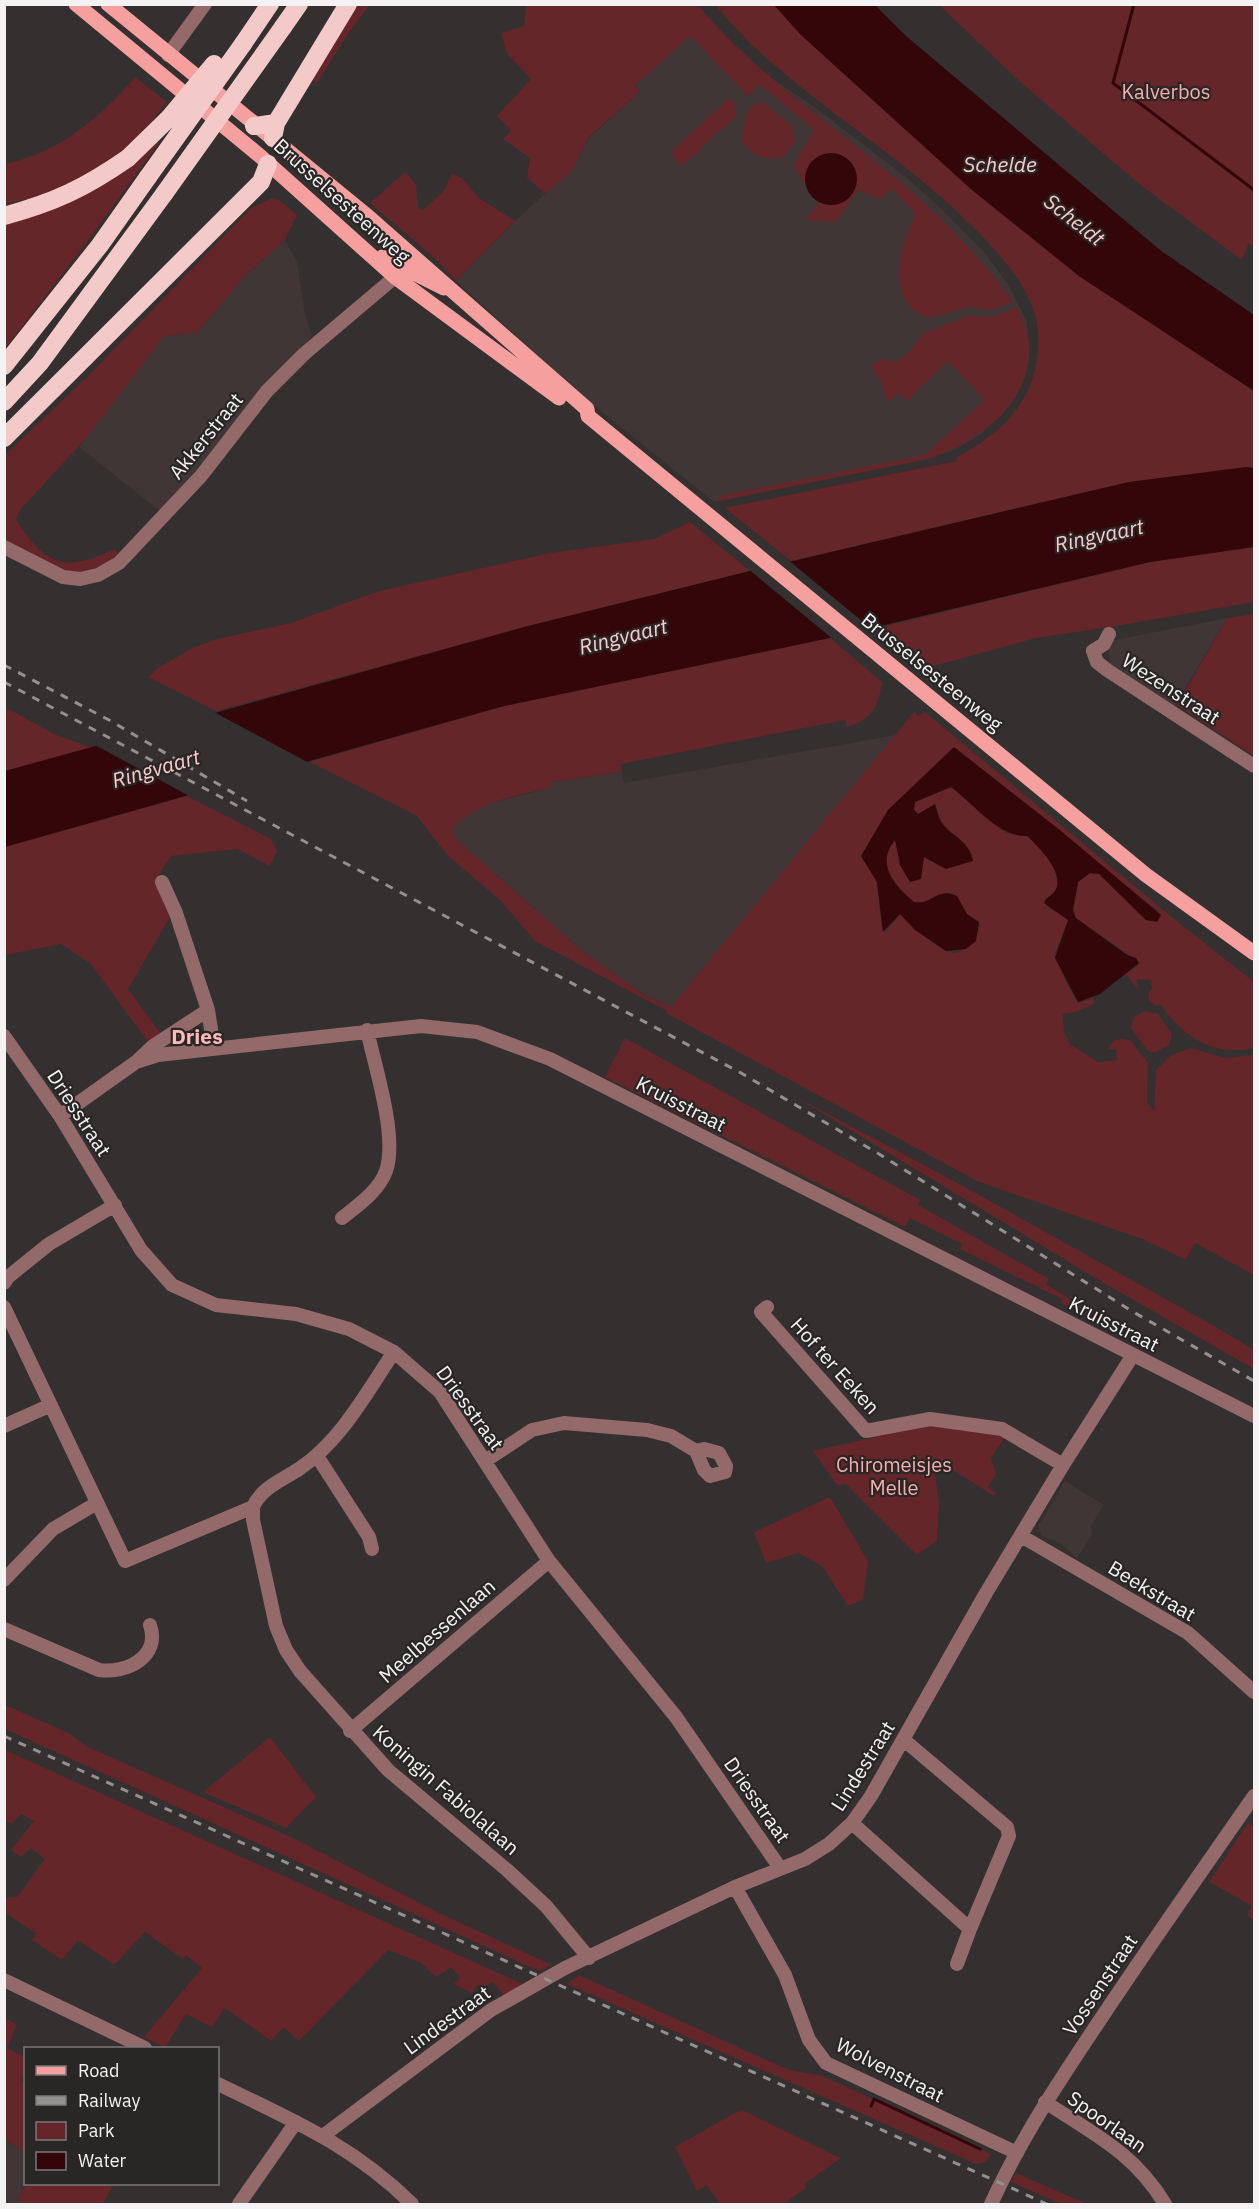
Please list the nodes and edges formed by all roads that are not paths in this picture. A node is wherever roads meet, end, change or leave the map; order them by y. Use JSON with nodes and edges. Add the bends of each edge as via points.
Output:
{"nodes":[{"id":1,"x":76,"y":4,"type":"edge"},
{"id":2,"x":108,"y":4,"type":"edge"},
{"id":3,"x":205,"y":4,"type":"edge"},
{"id":4,"x":270,"y":4,"type":"edge"},
{"id":5,"x":299,"y":4,"type":"edge"},
{"id":6,"x":348,"y":4,"type":"edge"},
{"id":7,"x":111,"y":32,"type":"junction"},
{"id":8,"x":243,"y":37,"type":"junction"},
{"id":9,"x":168,"y":55,"type":"junction"},
{"id":10,"x":254,"y":126,"type":"junction"},
{"id":11,"x":275,"y":130,"type":"junction"},
{"id":12,"x":268,"y":164,"type":"junction"},
{"id":13,"x":4,"y":216,"type":"edge"},
{"id":14,"x":400,"y":244,"type":"junction"},
{"id":15,"x":397,"y":271,"type":"junction"},
{"id":16,"x":455,"y":291,"type":"junction"},
{"id":17,"x":489,"y":323,"type":"junction"},
{"id":18,"x":4,"y":366,"type":"edge"},
{"id":19,"x":4,"y":402,"type":"edge"},
{"id":20,"x":588,"y":416,"type":"junction"},
{"id":21,"x":4,"y":438,"type":"edge"},
{"id":22,"x":4,"y":547,"type":"edge"},
{"id":23,"x":1109,"y":634,"type":"dead end"},
{"id":24,"x":1254,"y":766,"type":"edge"},
{"id":25,"x":162,"y":882,"type":"dead end"},
{"id":26,"x":1254,"y":953,"type":"edge"},
{"id":27,"x":208,"y":1010,"type":"junction"},
{"id":28,"x":367,"y":1030,"type":"junction"},
{"id":29,"x":4,"y":1036,"type":"edge"},
{"id":30,"x":214,"y":1048,"type":"junction"},
{"id":31,"x":136,"y":1062,"type":"junction"},
{"id":32,"x":60,"y":1116,"type":"junction"},
{"id":33,"x":115,"y":1205,"type":"junction"},
{"id":34,"x":342,"y":1218,"type":"dead end"},
{"id":35,"x":4,"y":1283,"type":"edge"},
{"id":36,"x":4,"y":1307,"type":"edge"},
{"id":37,"x":767,"y":1307,"type":"dead end"},
{"id":38,"x":394,"y":1352,"type":"junction"},
{"id":39,"x":1133,"y":1355,"type":"junction"},
{"id":40,"x":51,"y":1405,"type":"junction"},
{"id":41,"x":1254,"y":1416,"type":"edge"},
{"id":42,"x":4,"y":1426,"type":"edge"},
{"id":43,"x":696,"y":1451,"type":"dead end"},
{"id":44,"x":317,"y":1456,"type":"junction"},
{"id":45,"x":485,"y":1461,"type":"junction"},
{"id":46,"x":1063,"y":1465,"type":"junction"},
{"id":47,"x":97,"y":1503,"type":"junction"},
{"id":48,"x":253,"y":1507,"type":"junction"},
{"id":49,"x":1021,"y":1536,"type":"junction"},
{"id":50,"x":372,"y":1549,"type":"dead end"},
{"id":51,"x":549,"y":1560,"type":"junction"},
{"id":52,"x":4,"y":1580,"type":"edge"},
{"id":53,"x":150,"y":1625,"type":"dead end"},
{"id":54,"x":4,"y":1629,"type":"edge"},
{"id":55,"x":1254,"y":1692,"type":"edge"},
{"id":56,"x":350,"y":1731,"type":"junction"},
{"id":57,"x":904,"y":1740,"type":"junction"},
{"id":58,"x":1254,"y":1796,"type":"edge"},
{"id":59,"x":852,"y":1823,"type":"junction"},
{"id":60,"x":780,"y":1868,"type":"junction"},
{"id":61,"x":735,"y":1887,"type":"junction"},
{"id":62,"x":970,"y":1929,"type":"junction"},
{"id":63,"x":589,"y":1958,"type":"junction"},
{"id":64,"x":957,"y":1964,"type":"dead end"},
{"id":65,"x":4,"y":1980,"type":"edge"},
{"id":66,"x":141,"y":2047,"type":"edge"},
{"id":67,"x":219,"y":2084,"type":"edge"},
{"id":68,"x":1045,"y":2102,"type":"junction"},
{"id":69,"x":296,"y":2122,"type":"junction"},
{"id":70,"x":324,"y":2135,"type":"junction"},
{"id":71,"x":1017,"y":2153,"type":"junction"},
{"id":72,"x":239,"y":2205,"type":"edge"},
{"id":73,"x":411,"y":2205,"type":"edge"},
{"id":74,"x":991,"y":2205,"type":"edge"},
{"id":75,"x":1165,"y":2205,"type":"edge"}],
"edges":[{"from":1,"to":7,"type":"main road","name":"Brusselsesteenweg"},
{"from":2,"to":9,"type":"main road","name":"Brusselsesteenweg"},
{"from":3,"to":9,"type":"street"},
{"from":4,"to":8,"type":"highway"},
{"from":5,"to":19,"type":"highway","bridge":true,"via":[[40,363]]},
{"from":6,"to":11,"type":"highway"},
{"from":7,"to":10,"type":"main road","via":[[126,38],[238,129]]},
{"from":7,"to":12,"type":"main road","name":"Brusselsesteenweg"},
{"from":8,"to":13,"type":"highway","bridge":true,"via":[[128,158],[91,184],[52,202]]},
{"from":8,"to":18,"type":"highway","bridge":true,"via":[[100,245]]},
{"from":9,"to":10,"type":"main road","name":"Brusselsesteenweg"},
{"from":10,"to":11,"type":"highway"},
{"from":11,"to":12,"type":"main road"},
{"from":11,"to":14,"type":"main road","name":"Brusselsesteenweg"},
{"from":12,"to":15,"type":"main road","name":"Brusselsesteenweg"},
{"from":12,"to":21,"type":"highway","via":[[261,182]]},
{"from":14,"to":15,"type":"street"},
{"from":14,"to":16,"type":"main road","name":"Brusselsesteenweg"},
{"from":15,"to":16,"type":"main road"},
{"from":15,"to":17,"type":"main road","via":[[462,304]]},
{"from":15,"to":20,"type":"main road","name":"Brusselsesteenweg","via":[[581,417]]},
{"from":15,"to":22,"type":"street","name":"Akkerstraat","via":[[267,391],[171,511],[119,563],[98,575],[63,577]]},
{"from":16,"to":17,"type":"main road","name":"Brusselsesteenweg"},
{"from":17,"to":20,"type":"main road","name":"Brusselsesteenweg","via":[[587,409]]},
{"from":20,"to":26,"type":"main road","name":"Brusselsesteenweg","via":[[1146,875]]},
{"from":23,"to":24,"type":"street","name":"Wezenstraat","via":[[1094,651],[1097,662]]},
{"from":25,"to":27,"type":"street"},
{"from":27,"to":30,"type":"street"},
{"from":27,"to":31,"type":"street","via":[[153,1046]]},
{"from":28,"to":30,"type":"street","name":"Kruisstraat"},
{"from":28,"to":34,"type":"street","via":[[392,1145],[386,1173],[366,1199]]},
{"from":28,"to":39,"type":"street","name":"Kruisstraat","via":[[421,1026],[477,1032],[550,1059]]},
{"from":29,"to":32,"type":"street","name":"Driesstraat"},
{"from":30,"to":31,"type":"street","name":"Kruisstraat","via":[[158,1055]]},
{"from":31,"to":32,"type":"street","name":"Kruisstraat"},
{"from":32,"to":33,"type":"street","name":"Driesstraat"},
{"from":33,"to":35,"type":"street","via":[[49,1245]]},
{"from":33,"to":38,"type":"street","name":"Driesstraat","via":[[155,1269],[186,1293],[216,1305],[313,1317],[349,1329]]},
{"from":36,"to":40,"type":"street"},
{"from":37,"to":46,"type":"street","name":"Hof ter Eeken","via":[[761,1312],[866,1431],[930,1419],[1002,1429]]},
{"from":38,"to":44,"type":"street","via":[[340,1432]]},
{"from":38,"to":45,"type":"street","name":"Driesstraat","via":[[440,1392]]},
{"from":39,"to":41,"type":"street","name":"Kruisstraat"},
{"from":39,"to":46,"type":"street","name":"Lindestraat"},
{"from":40,"to":42,"type":"street"},
{"from":40,"to":47,"type":"street"},
{"from":43,"to":45,"type":"street","via":[[661,1433],[564,1423],[532,1430]]},
{"from":44,"to":48,"type":"street","via":[[266,1490]]},
{"from":44,"to":50,"type":"street","via":[[369,1537]]},
{"from":45,"to":51,"type":"street","name":"Driesstraat"},
{"from":46,"to":49,"type":"street","name":"Lindestraat"},
{"from":47,"to":48,"type":"street","via":[[125,1561]]},
{"from":47,"to":52,"type":"street","via":[[53,1529]]},
{"from":48,"to":56,"type":"street","name":"Koningin Fabiolalaan","via":[[280,1638],[296,1666]]},
{"from":49,"to":55,"type":"street","name":"Beekstraat","via":[[1188,1633]]},
{"from":49,"to":57,"type":"street","name":"Lindestraat"},
{"from":51,"to":56,"type":"street","name":"Meelbessenlaan"},
{"from":51,"to":60,"type":"street","name":"Driesstraat","via":[[676,1717]]},
{"from":53,"to":54,"type":"street","via":[[152,1642],[147,1651],[128,1669],[115,1672],[99,1670]]},
{"from":56,"to":63,"type":"street","name":"Koningin Fabiolalaan","via":[[388,1770],[538,1899]]},
{"from":57,"to":59,"type":"street","name":"Lindestraat"},
{"from":57,"to":62,"type":"street","via":[[1007,1827],[1009,1836]]},
{"from":58,"to":68,"type":"street","name":"Vossenstraat"},
{"from":59,"to":60,"type":"street","name":"Lindestraat","via":[[829,1844]]},
{"from":59,"to":62,"type":"street"},
{"from":60,"to":61,"type":"street","name":"Lindestraat"},
{"from":61,"to":63,"type":"street","name":"Lindestraat"},
{"from":61,"to":71,"type":"street","name":"Wolvenstraat","via":[[785,1975],[809,2040],[826,2063]]},
{"from":62,"to":64,"type":"street"},
{"from":63,"to":70,"type":"street","name":"Lindestraat","via":[[491,2010]]},
{"from":65,"to":66,"type":"street"},
{"from":67,"to":69,"type":"street"},
{"from":68,"to":71,"type":"street","name":"Vossenstraat"},
{"from":68,"to":75,"type":"street","name":"Spoorlaan","via":[[1131,2160]]},
{"from":69,"to":70,"type":"street"},
{"from":69,"to":72,"type":"street"},
{"from":70,"to":73,"type":"street","via":[[390,2183]]},
{"from":71,"to":74,"type":"street","name":"Vossenstraat"}]}
